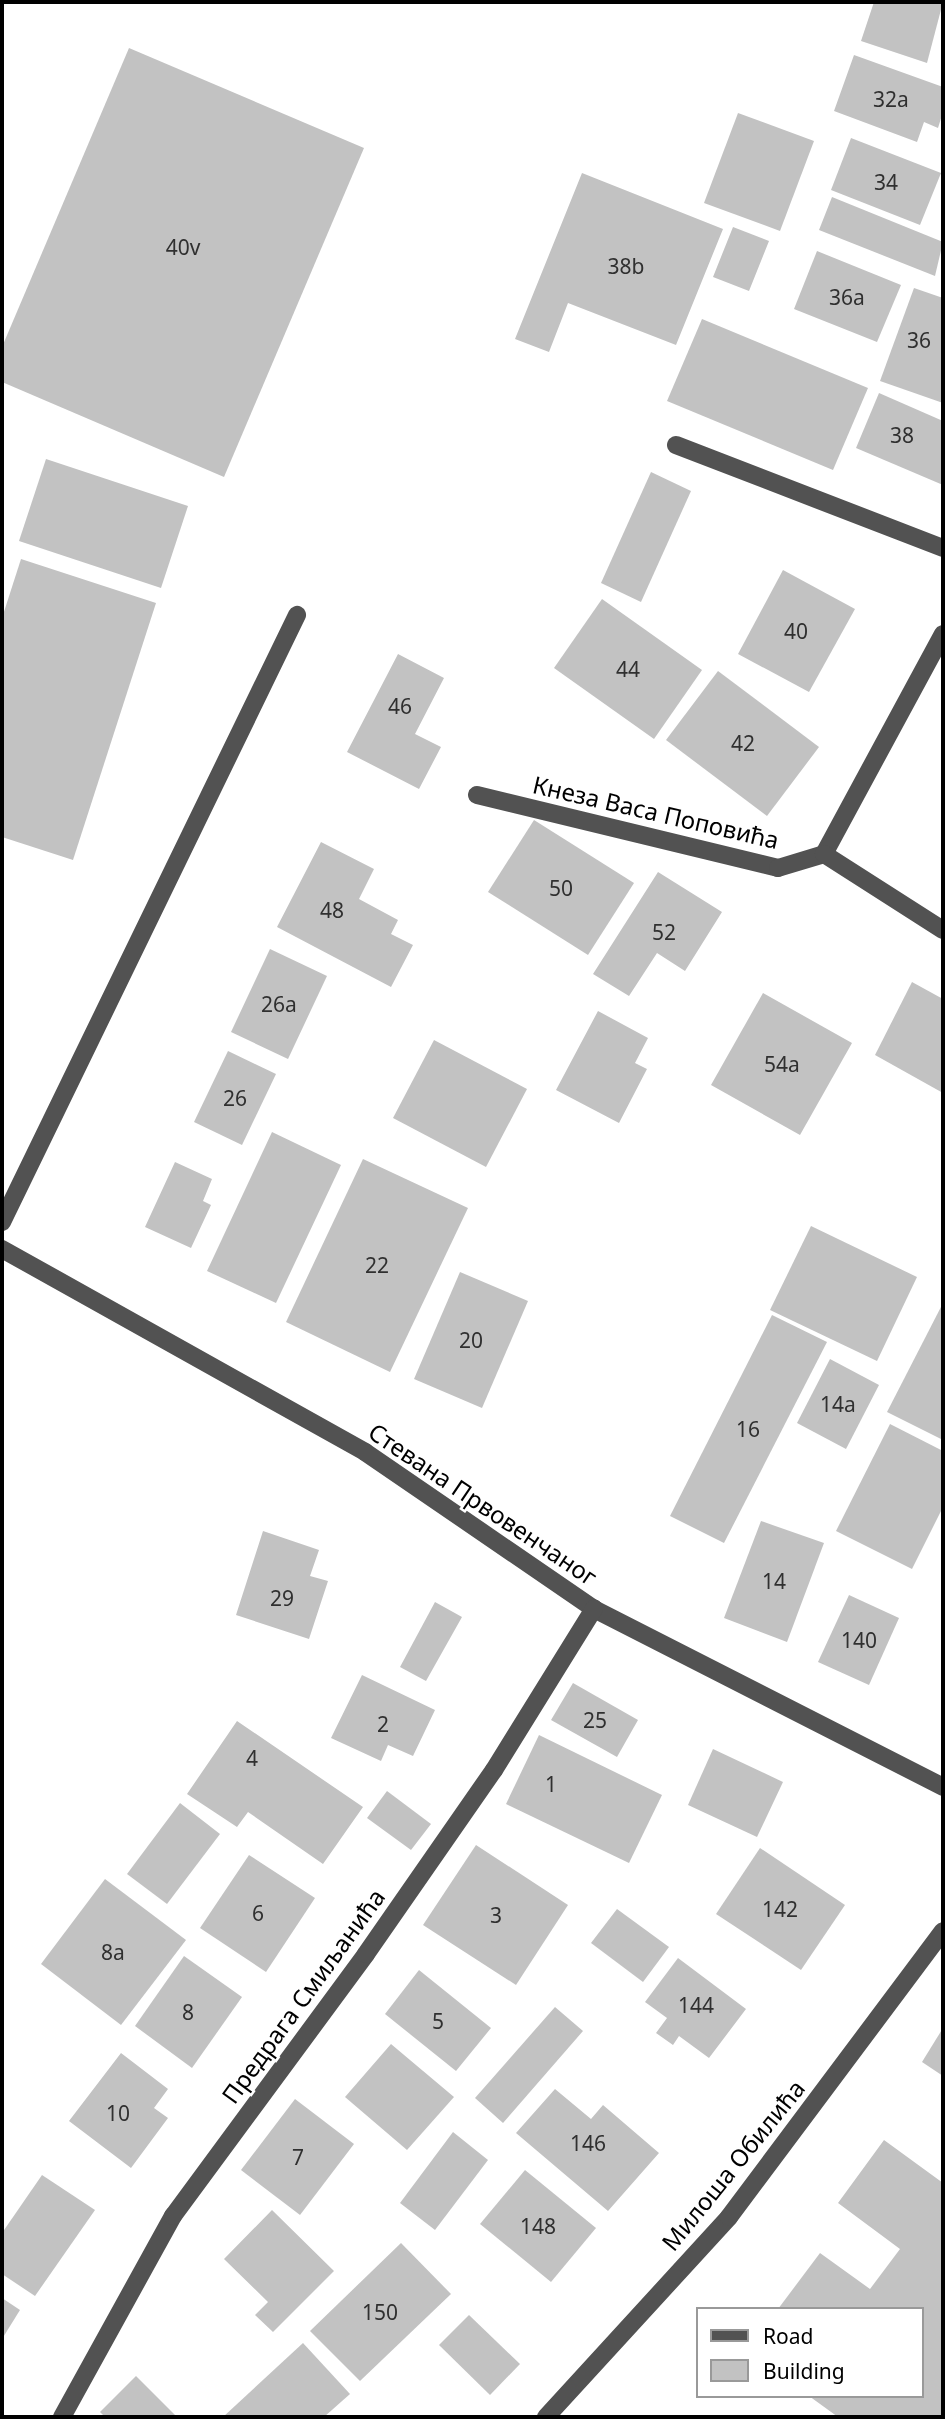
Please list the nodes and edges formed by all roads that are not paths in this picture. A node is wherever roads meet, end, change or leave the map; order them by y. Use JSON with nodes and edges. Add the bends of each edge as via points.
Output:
{"nodes":[{"id":1,"x":676,"y":445,"type":"dead end"},
{"id":2,"x":943,"y":548,"type":"edge"},
{"id":3,"x":297,"y":615,"type":"dead end"},
{"id":4,"x":943,"y":634,"type":"edge"},
{"id":5,"x":477,"y":795,"type":"dead end"},
{"id":6,"x":824,"y":854,"type":"junction"},
{"id":7,"x":943,"y":930,"type":"edge"},
{"id":8,"x":2,"y":1222,"type":"edge"},
{"id":9,"x":2,"y":1249,"type":"edge"},
{"id":10,"x":594,"y":1609,"type":"junction"},
{"id":11,"x":943,"y":1787,"type":"edge"},
{"id":12,"x":943,"y":1931,"type":"edge"},
{"id":13,"x":62,"y":2417,"type":"edge"},
{"id":14,"x":546,"y":2417,"type":"edge"}],
"edges":[{"from":1,"to":2,"type":"street"},
{"from":3,"to":8,"type":"street"},
{"from":4,"to":6,"type":"street"},
{"from":5,"to":6,"type":"street","name":"Кнеза Васа Поповића","via":[[778,868]]},
{"from":6,"to":7,"type":"street"},
{"from":9,"to":10,"type":"street","name":"Стевана Првовенчаног","via":[[365,1452]]},
{"from":10,"to":11,"type":"street","name":"Стевана Првовенчаног"},
{"from":10,"to":13,"type":"street","name":"Предрага Смиљанића","via":[[486,1781],[366,1955],[173,2216]]},
{"from":12,"to":14,"type":"street","name":"Милоша Обилића","via":[[729,2217]]}]}
